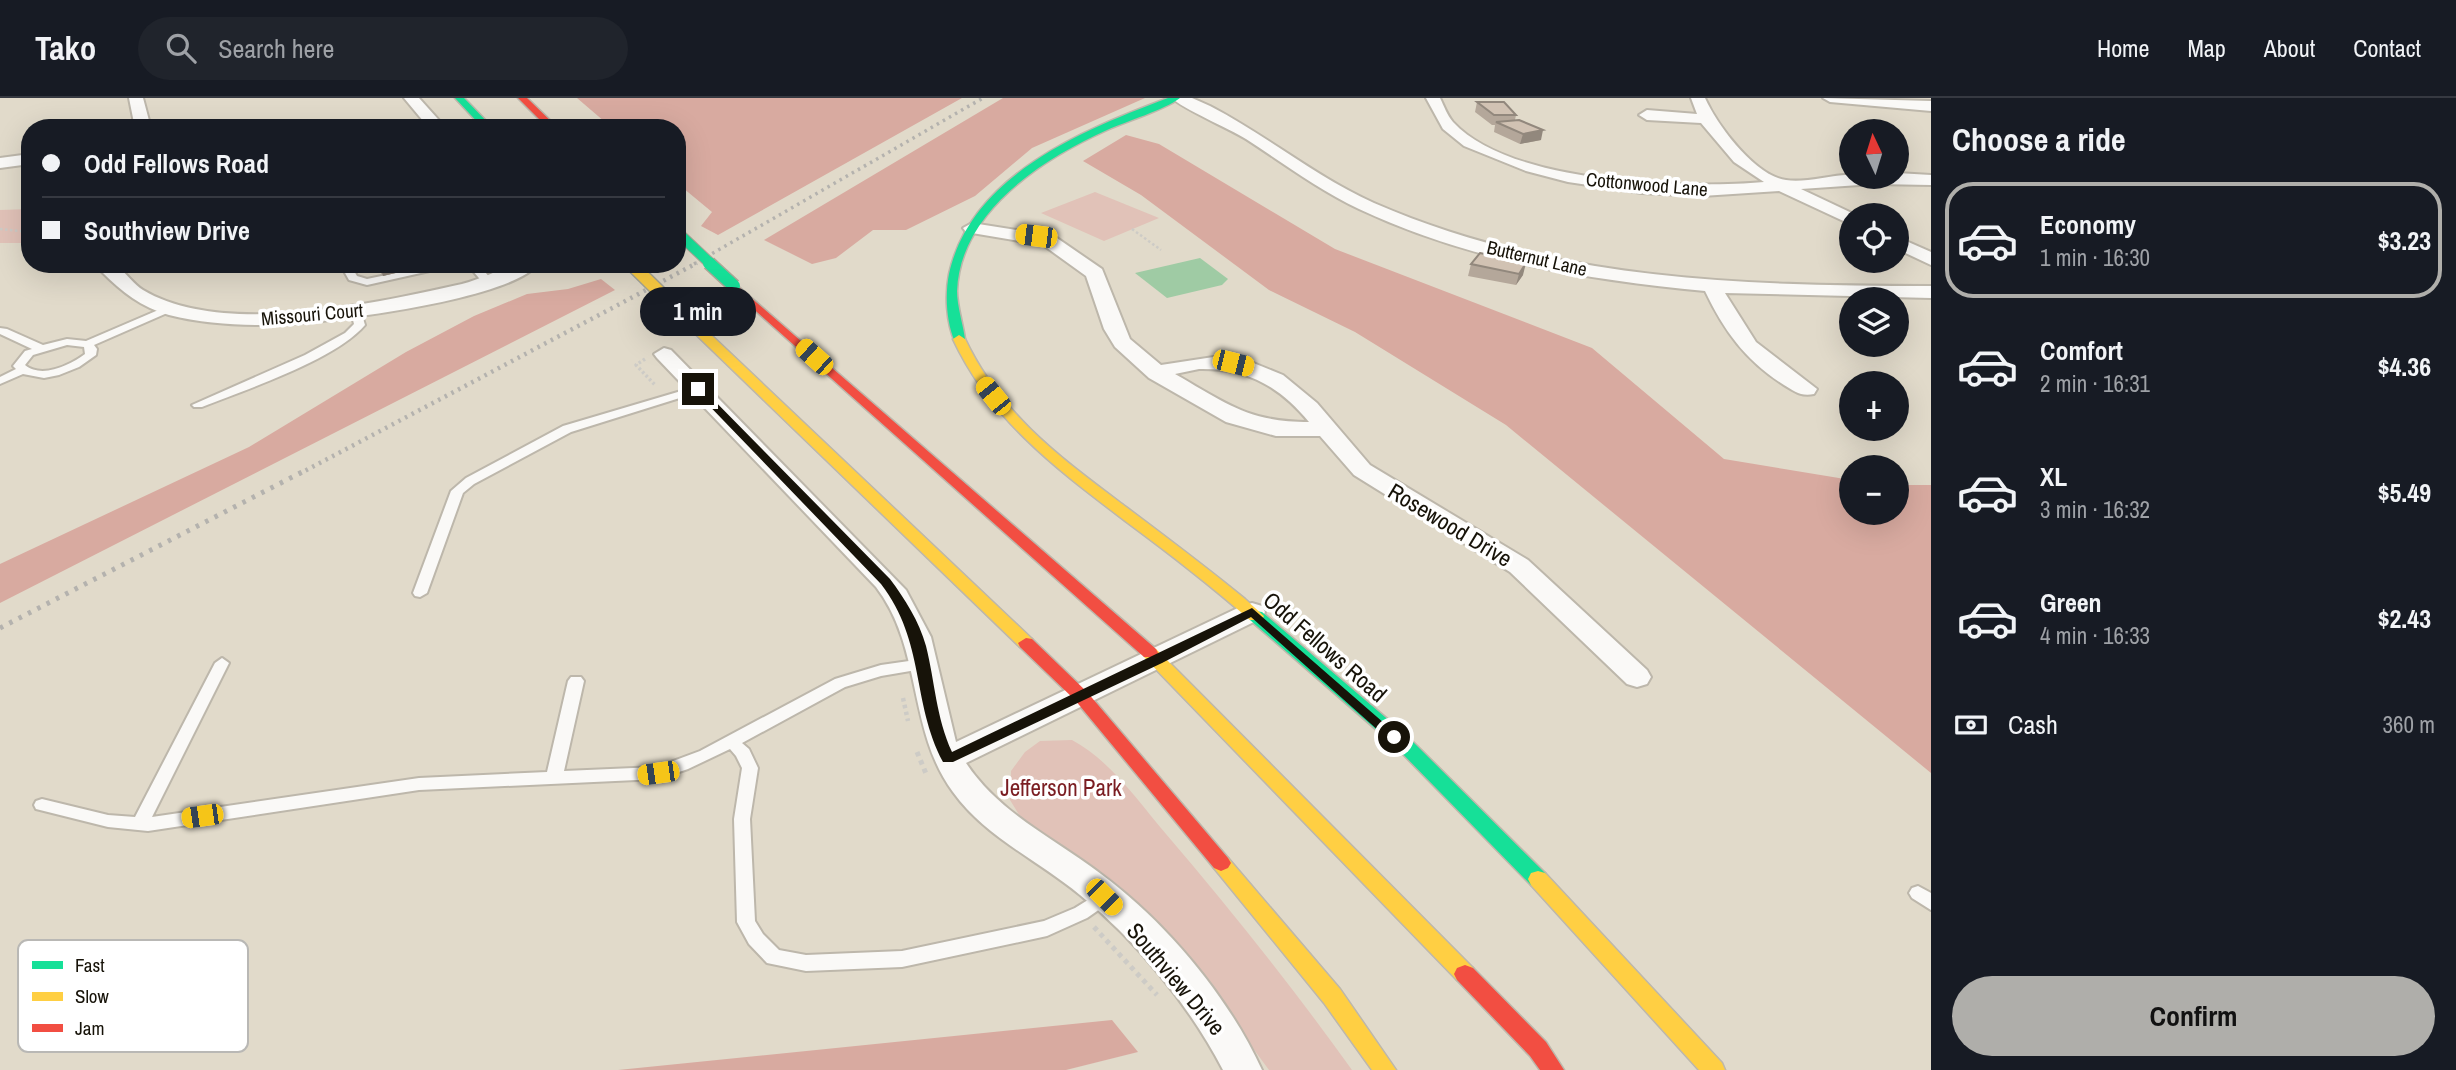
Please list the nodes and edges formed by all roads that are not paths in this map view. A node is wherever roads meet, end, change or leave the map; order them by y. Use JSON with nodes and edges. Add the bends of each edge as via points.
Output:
{"nodes":[{"id":1,"x":136,"y":98,"type":"edge"},
{"id":2,"x":411,"y":98,"type":"edge"},
{"id":3,"x":459,"y":98,"type":"edge"},
{"id":4,"x":522,"y":98,"type":"edge"},
{"id":5,"x":1177,"y":98,"type":"edge"},
{"id":6,"x":1433,"y":98,"type":"edge"},
{"id":7,"x":1698,"y":98,"type":"edge"},
{"id":8,"x":1830,"y":98,"type":"edge"},
{"id":9,"x":1931,"y":106,"type":"edge"},
{"id":10,"x":1647,"y":115,"type":"dead end"},
{"id":11,"x":141,"y":119,"type":"edge"},
{"id":12,"x":430,"y":119,"type":"edge"},
{"id":13,"x":480,"y":119,"type":"edge"},
{"id":14,"x":544,"y":119,"type":"edge"},
{"id":15,"x":1706,"y":119,"type":"junction"},
{"id":16,"x":21,"y":160,"type":"edge"},
{"id":17,"x":0,"y":163,"type":"edge"},
{"id":18,"x":1931,"y":180,"type":"edge"},
{"id":19,"x":1782,"y":185,"type":"junction"},
{"id":20,"x":1839,"y":214,"type":"edge"},
{"id":21,"x":972,"y":228,"type":"junction"},
{"id":22,"x":686,"y":241,"type":"edge"},
{"id":23,"x":1909,"y":248,"type":"edge"},
{"id":24,"x":1931,"y":259,"type":"edge"},
{"id":25,"x":114,"y":273,"type":"edge"},
{"id":26,"x":350,"y":273,"type":"edge"},
{"id":27,"x":412,"y":273,"type":"edge"},
{"id":28,"x":480,"y":273,"type":"edge"},
{"id":29,"x":514,"y":273,"type":"edge"},
{"id":30,"x":640,"y":273,"type":"edge"},
{"id":31,"x":488,"y":282,"type":"junction"},
{"id":32,"x":1712,"y":286,"type":"junction"},
{"id":33,"x":1931,"y":292,"type":"edge"},
{"id":34,"x":170,"y":308,"type":"junction"},
{"id":35,"x":356,"y":312,"type":"junction"},
{"id":36,"x":3,"y":331,"type":"dead end"},
{"id":37,"x":87,"y":344,"type":"junction"},
{"id":38,"x":40,"y":348,"type":"junction"},
{"id":39,"x":664,"y":354,"type":"dead end"},
{"id":40,"x":23,"y":370,"type":"junction"},
{"id":41,"x":1157,"y":373,"type":"junction"},
{"id":42,"x":0,"y":380,"type":"edge"},
{"id":43,"x":698,"y":389,"type":"junction"},
{"id":44,"x":1806,"y":389,"type":"dead end"},
{"id":45,"x":198,"y":405,"type":"dead end"},
{"id":46,"x":1325,"y":429,"type":"junction"},
{"id":47,"x":420,"y":593,"type":"dead end"},
{"id":48,"x":1252,"y":612,"type":"junction"},
{"id":49,"x":1158,"y":660,"type":"junction"},
{"id":50,"x":222,"y":663,"type":"dead end"},
{"id":51,"x":923,"y":664,"type":"junction"},
{"id":52,"x":1637,"y":677,"type":"dead end"},
{"id":53,"x":576,"y":681,"type":"dead end"},
{"id":54,"x":1081,"y":696,"type":"junction"},
{"id":55,"x":730,"y":740,"type":"junction"},
{"id":56,"x":948,"y":759,"type":"junction"},
{"id":57,"x":554,"y":779,"type":"junction"},
{"id":58,"x":42,"y":806,"type":"dead end"},
{"id":59,"x":140,"y":823,"type":"junction"},
{"id":60,"x":1104,"y":897,"type":"junction"},
{"id":61,"x":1243,"y":1070,"type":"edge"},
{"id":62,"x":1385,"y":1070,"type":"edge"},
{"id":63,"x":1553,"y":1070,"type":"edge"},
{"id":64,"x":1714,"y":1070,"type":"edge"}],
"edges":[{"from":1,"to":11,"type":"street"},
{"from":2,"to":12,"type":"street"},
{"from":3,"to":13,"type":"main road"},
{"from":4,"to":14,"type":"main road"},
{"from":5,"to":21,"type":"main road","name":"Odd Fellows Road","via":[[1139,111],[1045,157],[995,197]]},
{"from":5,"to":32,"type":"street","name":"Butternut Lane","via":[[1235,123],[1338,192],[1411,224],[1559,265]]},
{"from":6,"to":19,"type":"street","name":"Cottonwood Lane","via":[[1449,126],[1470,142],[1544,170],[1666,189]]},
{"from":7,"to":15,"type":"street"},
{"from":8,"to":9,"type":"street"},
{"from":10,"to":15,"type":"street"},
{"from":15,"to":19,"type":"street","via":[[1729,150]]},
{"from":16,"to":17,"type":"street"},
{"from":18,"to":19,"type":"street","name":"Cottonwood Lane","via":[[1856,178]]},
{"from":19,"to":20,"type":"street"},
{"from":21,"to":41,"type":"street","via":[[1048,240],[1095,273],[1122,343]]},
{"from":21,"to":48,"type":"main road","name":"Odd Fellows Road","via":[[954,275],[952,306],[978,377],[1008,415],[1058,459]]},
{"from":22,"to":49,"type":"main road","bridge":true},
{"from":23,"to":24,"type":"street"},
{"from":25,"to":34,"type":"street","name":"Missouri Court","via":[[128,289]]},
{"from":26,"to":27,"type":"lane","via":[[367,282]]},
{"from":28,"to":31,"type":"lane"},
{"from":29,"to":31,"type":"street","name":"Missouri Court"},
{"from":30,"to":54,"type":"main road","bridge":true},
{"from":31,"to":35,"type":"street","name":"Missouri Court"},
{"from":32,"to":33,"type":"street","name":"Butternut Lane"},
{"from":32,"to":44,"type":"street","via":[[1739,339],[1776,372]]},
{"from":34,"to":35,"type":"street","name":"Missouri Court","via":[[253,319]]},
{"from":34,"to":37,"type":"lane"},
{"from":35,"to":45,"type":"lane","via":[[360,325],[333,346]]},
{"from":36,"to":38,"type":"lane"},
{"from":37,"to":38,"type":"lane","via":[[67,342]]},
{"from":37,"to":40,"type":"lane","via":[[90,355],[72,367],[43,373]]},
{"from":38,"to":40,"type":"lane","via":[[21,360]]},
{"from":39,"to":43,"type":"street","name":"Southview Drive"},
{"from":40,"to":42,"type":"lane"},
{"from":41,"to":46,"type":"street","via":[[1252,424]]},
{"from":41,"to":46,"type":"street","name":"Rosewood Drive","via":[[1199,361],[1253,368],[1291,391]]},
{"from":43,"to":47,"type":"lane","via":[[567,429],[470,481],[457,491]]},
{"from":43,"to":51,"type":"street","name":"Southview Drive","via":[[886,581],[910,617]]},
{"from":46,"to":52,"type":"street","name":"Rosewood Drive","via":[[1347,456],[1383,485],[1520,566]]},
{"from":48,"to":49,"type":"street"},
{"from":48,"to":64,"type":"main road","name":"Odd Fellows Road","via":[[1446,783]]},
{"from":49,"to":54,"type":"street"},
{"from":49,"to":63,"type":"main road","via":[[1538,1049]]},
{"from":50,"to":59,"type":"lane"},
{"from":51,"to":55,"type":"lane","via":[[894,667],[841,683]]},
{"from":51,"to":56,"type":"street","name":"Southview Drive","via":[[933,726]]},
{"from":53,"to":57,"type":"lane"},
{"from":54,"to":56,"type":"street"},
{"from":54,"to":62,"type":"main road","via":[[1332,996]]},
{"from":55,"to":57,"type":"lane","via":[[658,773]]},
{"from":55,"to":60,"type":"lane","via":[[750,768],[742,818],[746,922],[774,957],[806,963],[902,959],[1047,928]]},
{"from":56,"to":60,"type":"street","name":"Southview Drive","via":[[986,808]]},
{"from":57,"to":59,"type":"lane","via":[[419,784]]},
{"from":58,"to":59,"type":"lane"},
{"from":60,"to":61,"type":"street","name":"Southview Drive","via":[[1192,991]]}]}
